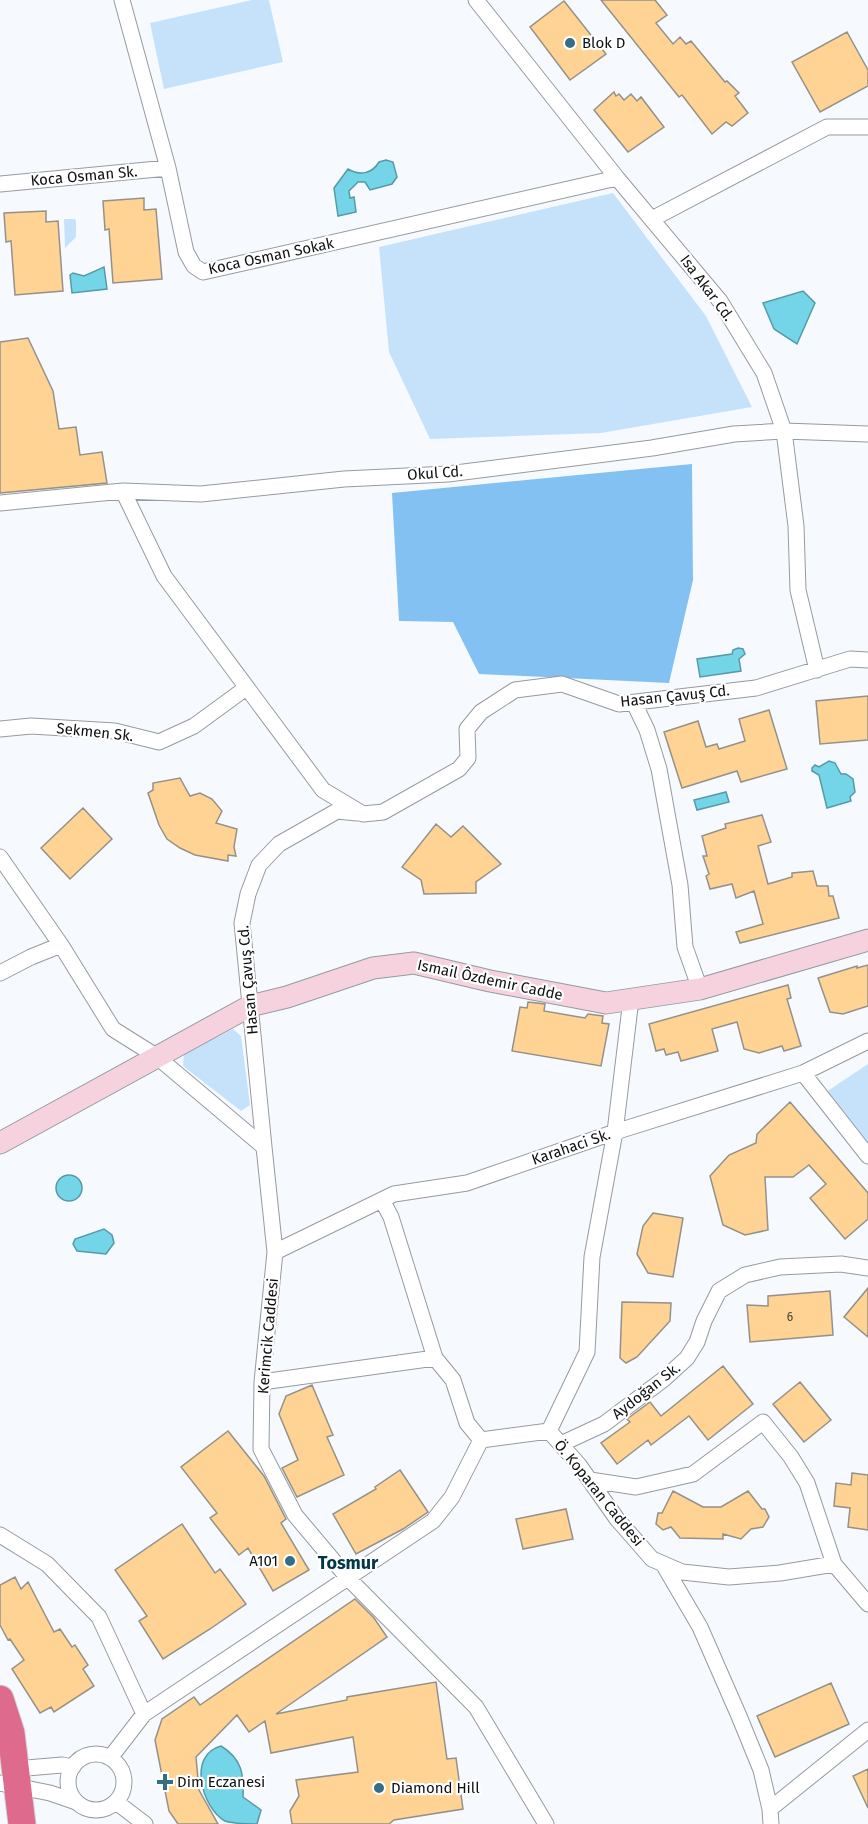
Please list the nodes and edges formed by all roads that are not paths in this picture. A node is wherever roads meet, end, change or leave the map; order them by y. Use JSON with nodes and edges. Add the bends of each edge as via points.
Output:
{"nodes":[{"id":1,"x":122,"y":0,"type":"edge"},
{"id":2,"x":476,"y":0,"type":"edge"},
{"id":3,"x":868,"y":127,"type":"edge"},
{"id":4,"x":168,"y":168,"type":"junction"},
{"id":5,"x":618,"y":178,"type":"junction"},
{"id":6,"x":0,"y":184,"type":"edge"},
{"id":7,"x":652,"y":219,"type":"junction"},
{"id":8,"x":784,"y":430,"type":"junction"},
{"id":9,"x":868,"y":434,"type":"edge"},
{"id":10,"x":123,"y":491,"type":"junction"},
{"id":11,"x":0,"y":503,"type":"edge"},
{"id":12,"x":868,"y":660,"type":"edge"},
{"id":13,"x":817,"y":670,"type":"junction"},
{"id":14,"x":246,"y":688,"type":"junction"},
{"id":15,"x":634,"y":703,"type":"junction"},
{"id":16,"x":0,"y":729,"type":"edge"},
{"id":17,"x":363,"y":814,"type":"junction"},
{"id":18,"x":0,"y":857,"type":"edge"},
{"id":19,"x":868,"y":940,"type":"edge"},
{"id":20,"x":61,"y":945,"type":"junction"},
{"id":21,"x":0,"y":973,"type":"edge"},
{"id":22,"x":700,"y":989,"type":"junction"},
{"id":23,"x":631,"y":999,"type":"junction"},
{"id":24,"x":250,"y":1006,"type":"junction"},
{"id":25,"x":868,"y":1041,"type":"edge"},
{"id":26,"x":156,"y":1056,"type":"junction"},
{"id":27,"x":803,"y":1073,"type":"junction"},
{"id":28,"x":615,"y":1132,"type":"junction"},
{"id":29,"x":0,"y":1143,"type":"edge"},
{"id":30,"x":264,"y":1148,"type":"junction"},
{"id":31,"x":868,"y":1156,"type":"edge"},
{"id":32,"x":382,"y":1200,"type":"junction"},
{"id":33,"x":275,"y":1252,"type":"junction"},
{"id":34,"x":868,"y":1268,"type":"edge"},
{"id":35,"x":435,"y":1358,"type":"junction"},
{"id":36,"x":262,"y":1382,"type":"junction"},
{"id":37,"x":549,"y":1431,"type":"junction"},
{"id":38,"x":481,"y":1440,"type":"junction"},
{"id":39,"x":561,"y":1444,"type":"junction"},
{"id":40,"x":590,"y":1480,"type":"junction"},
{"id":41,"x":0,"y":1535,"type":"edge"},
{"id":42,"x":663,"y":1564,"type":"junction"},
{"id":43,"x":834,"y":1564,"type":"junction"},
{"id":44,"x":348,"y":1578,"type":"junction"},
{"id":45,"x":868,"y":1604,"type":"edge"},
{"id":46,"x":0,"y":1699,"type":"edge"},
{"id":47,"x":144,"y":1714,"type":"junction"},
{"id":48,"x":868,"y":1730,"type":"edge"},
{"id":49,"x":110,"y":1758,"type":"junction"},
{"id":50,"x":73,"y":1767,"type":"junction"},
{"id":51,"x":8,"y":1780,"type":"edge"},
{"id":52,"x":76,"y":1802,"type":"junction"},
{"id":53,"x":116,"y":1802,"type":"junction"},
{"id":54,"x":771,"y":1816,"type":"edge"},
{"id":55,"x":22,"y":1824,"type":"edge"},
{"id":56,"x":145,"y":1824,"type":"edge"},
{"id":57,"x":546,"y":1824,"type":"edge"}],
"edges":[{"from":1,"to":4,"type":"street","name":"Koca Osman Sokak"},
{"from":2,"to":5,"type":"street","name":"Isa Akar Cd."},
{"from":3,"to":7,"type":"street","via":[[827,127]]},
{"from":4,"to":5,"type":"street","name":"Koca Osman Sokak","via":[[186,252],[203,273]]},
{"from":4,"to":6,"type":"street","name":"Koca Osman Sk."},
{"from":5,"to":7,"type":"street","name":"Isa Akar Cd."},
{"from":7,"to":8,"type":"street","name":"Isa Akar Cd.","via":[[720,301],[764,373]]},
{"from":8,"to":9,"type":"street","name":"Okul Cd."},
{"from":8,"to":10,"type":"street","name":"Okul Cd.","via":[[448,474],[344,479],[201,494]]},
{"from":8,"to":13,"type":"street","name":"Isa Akar Cd.","via":[[796,526],[798,590]]},
{"from":10,"to":11,"type":"street","name":"Okul Cd."},
{"from":10,"to":14,"type":"street","via":[[164,576]]},
{"from":12,"to":13,"type":"street","name":"Hasan Çavuş Cd.","via":[[850,658]]},
{"from":13,"to":15,"type":"street","name":"Hasan Çavuş Cd.","via":[[756,688]]},
{"from":14,"to":16,"type":"street","name":"Sekmen Sk.","via":[[194,726],[159,742],[115,731],[31,726]]},
{"from":14,"to":17,"type":"street","via":[[323,790]]},
{"from":15,"to":17,"type":"street","name":"Hasan Çavuş Cd.","via":[[619,704],[562,684],[515,690],[480,712],[467,729],[468,758],[459,769],[383,812]]},
{"from":15,"to":22,"type":"street","via":[[659,769],[680,885],[685,947]]},
{"from":17,"to":24,"type":"street","name":"Hasan Çavuş Cd.","via":[[337,811],[279,844],[259,865],[242,923]]},
{"from":18,"to":20,"type":"street"},
{"from":19,"to":22,"type":"street","name":"Ismail Ôzdemir Cadde"},
{"from":20,"to":21,"type":"street"},
{"from":20,"to":26,"type":"street","via":[[113,1029]]},
{"from":22,"to":23,"type":"street","name":"Ismail Ôzdemir Cadde"},
{"from":23,"to":24,"type":"street","name":"Ismail Ôzdemir Cadde","via":[[606,1003],[414,963],[373,968]]},
{"from":23,"to":28,"type":"street"},
{"from":24,"to":26,"type":"street","name":"Ismail Ôzdemir Cadde"},
{"from":24,"to":30,"type":"street","name":"Hasan Çavuş Cd."},
{"from":25,"to":27,"type":"street","name":"Karahaci Sk."},
{"from":26,"to":29,"type":"street","name":"Ismail Ôzdemir Cadde"},
{"from":26,"to":30,"type":"street"},
{"from":27,"to":28,"type":"street","name":"Karahaci Sk."},
{"from":27,"to":31,"type":"street"},
{"from":28,"to":32,"type":"street","name":"Karahaci Sk.","via":[[467,1183],[394,1194]]},
{"from":28,"to":37,"type":"street","via":[[592,1257],[587,1352]]},
{"from":30,"to":33,"type":"street","name":"Kerimcik Caddesi"},
{"from":32,"to":33,"type":"street","name":"Karahaci Sk."},
{"from":32,"to":35,"type":"street","via":[[391,1217]]},
{"from":33,"to":36,"type":"street","name":"Kerimcik Caddesi"},
{"from":34,"to":39,"type":"street","name":"Aydoğan Sk.","via":[[841,1264],[780,1267],[745,1275],[719,1291],[687,1358],[604,1424]]},
{"from":35,"to":36,"type":"street"},
{"from":35,"to":38,"type":"street","via":[[453,1380],[467,1423]]},
{"from":36,"to":44,"type":"street","name":"Kerimcik Caddesi","via":[[261,1449],[295,1515]]},
{"from":37,"to":38,"type":"street","name":"Ö. Koparan Caddesi"},
{"from":37,"to":39,"type":"street","name":"Ö. Koparan Caddesi"},
{"from":38,"to":44,"type":"street","via":[[453,1497],[433,1521]]},
{"from":39,"to":40,"type":"street","name":"Ö. Koparan Caddesi"},
{"from":40,"to":42,"type":"street","name":"Ö. Koparan Caddesi","via":[[617,1519],[652,1559]]},
{"from":40,"to":43,"type":"street","via":[[636,1487],[693,1474],[763,1422],[807,1483]]},
{"from":41,"to":47,"type":"street","via":[[47,1564],[99,1617]]},
{"from":42,"to":43,"type":"street","name":"Ö. Koparan Caddesi","via":[[682,1572],[729,1577]]},
{"from":42,"to":54,"type":"street","via":[[700,1627],[761,1770]]},
{"from":43,"to":45,"type":"street"},
{"from":44,"to":47,"type":"street"},
{"from":44,"to":57,"type":"street","name":"Kerimcik Caddesi","via":[[477,1707]]},
{"from":46,"to":51,"type":"highway","via":[[11,1733]]},
{"from":47,"to":49,"type":"street"},
{"from":48,"to":54,"type":"street"},
{"from":49,"to":50,"type":"street","via":[[94,1754]]},
{"from":49,"to":53,"type":"street","via":[[124,1778]]},
{"from":50,"to":51,"type":"street","via":[[62,1765]]},
{"from":50,"to":52,"type":"street","via":[[68,1785]]},
{"from":51,"to":52,"type":"street"},
{"from":51,"to":55,"type":"highway"},
{"from":52,"to":53,"type":"street","via":[[92,1810]]},
{"from":53,"to":56,"type":"street"}]}
